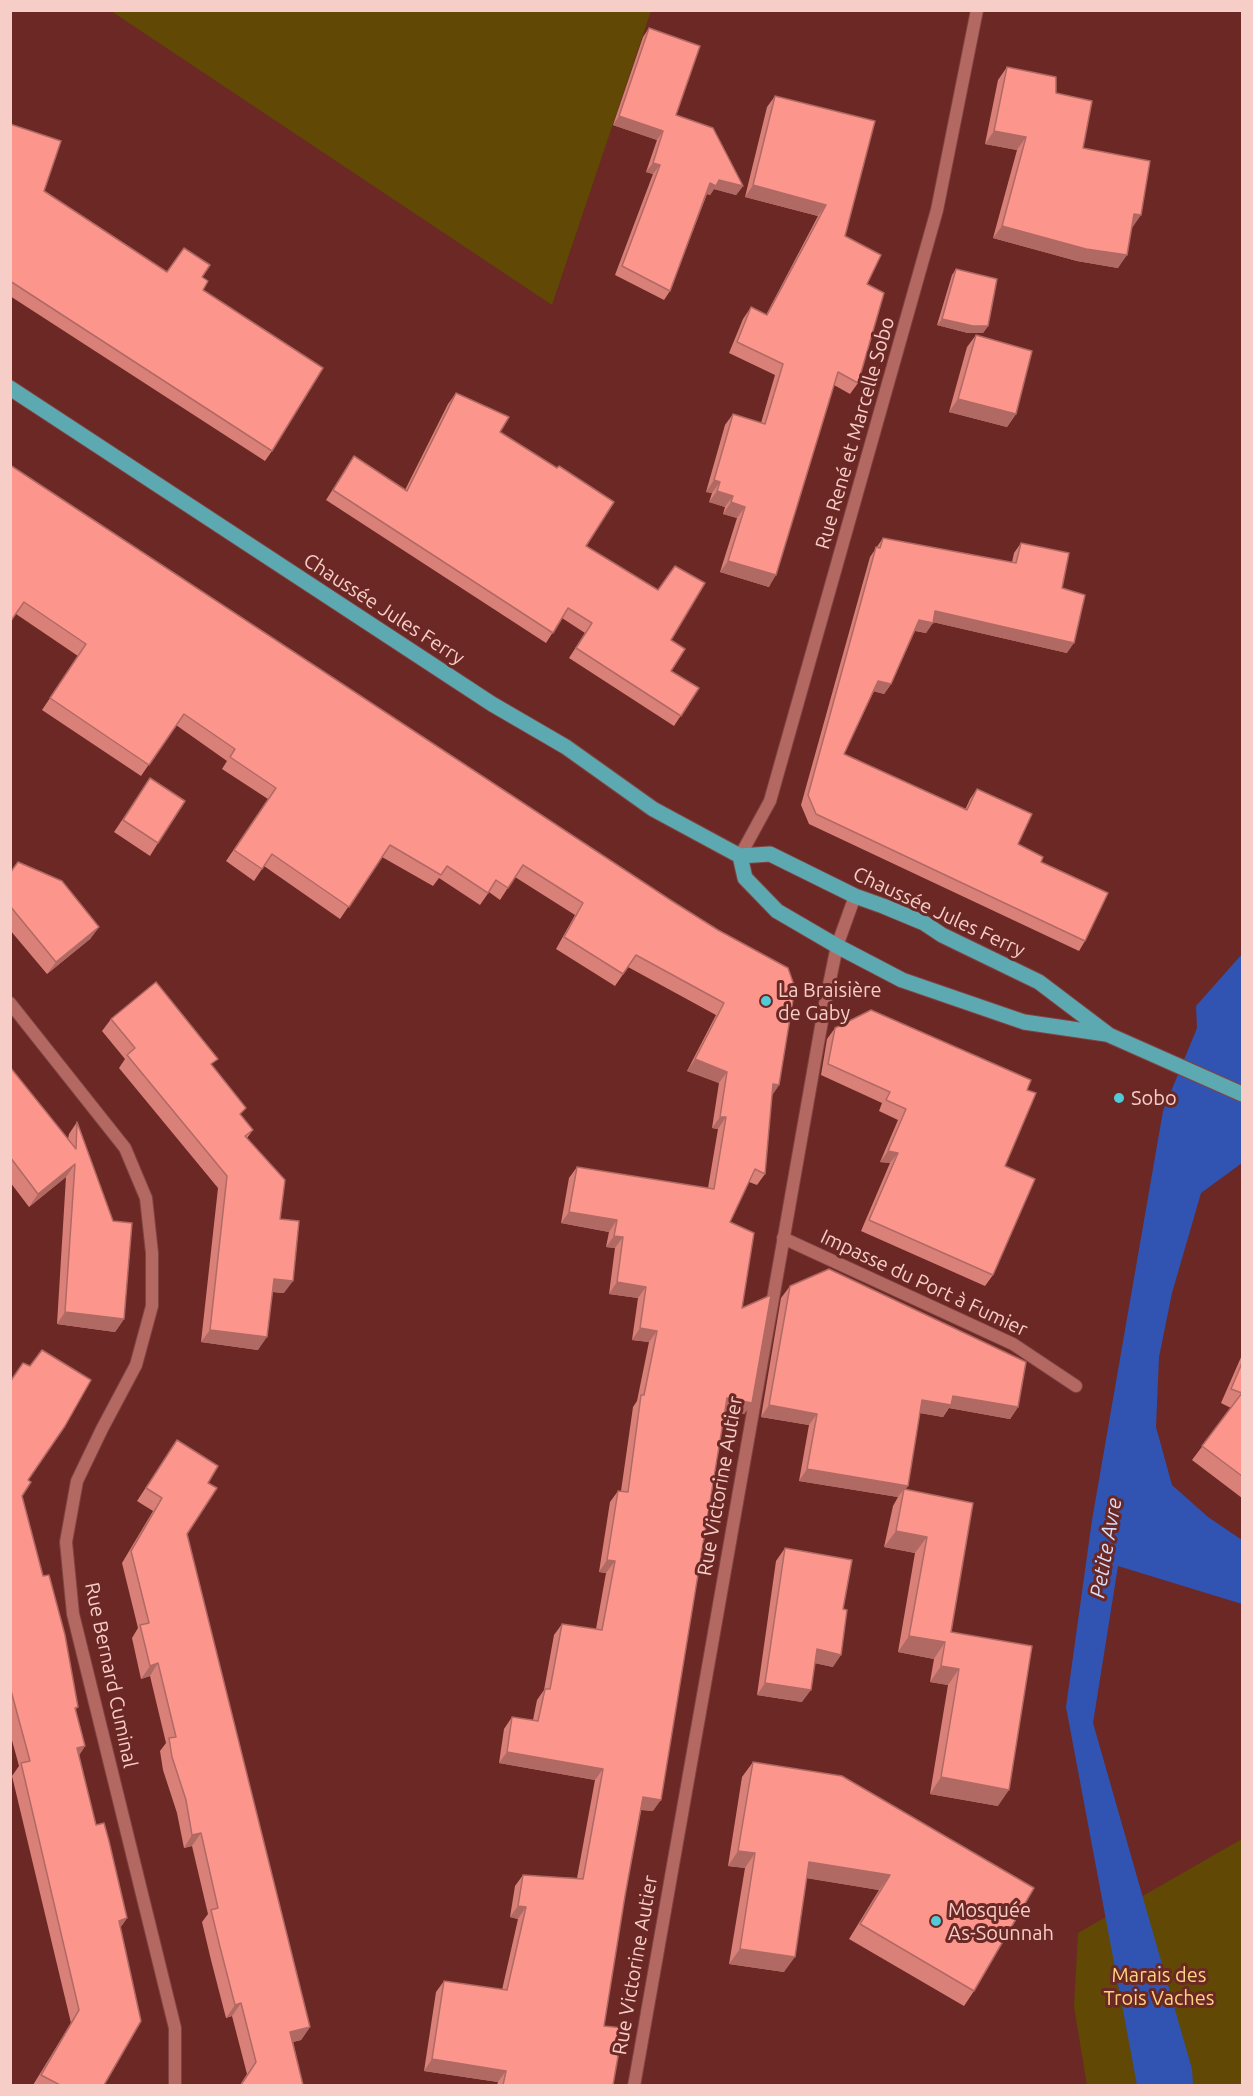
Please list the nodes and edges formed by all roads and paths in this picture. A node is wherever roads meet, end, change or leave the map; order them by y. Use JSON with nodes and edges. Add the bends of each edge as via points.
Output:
{"nodes":[{"id":1,"x":977,"y":10,"type":"edge"},
{"id":2,"x":10,"y":388,"type":"edge"},
{"id":3,"x":740,"y":856,"type":"junction"},
{"id":4,"x":855,"y":896,"type":"junction"},
{"id":5,"x":837,"y":946,"type":"junction"},
{"id":6,"x":10,"y":1003,"type":"edge"},
{"id":7,"x":1109,"y":1035,"type":"junction"},
{"id":8,"x":1242,"y":1094,"type":"edge"},
{"id":9,"x":783,"y":1238,"type":"junction"},
{"id":10,"x":1076,"y":1386,"type":"dead end"},
{"id":11,"x":176,"y":2085,"type":"edge"},
{"id":12,"x":634,"y":2085,"type":"edge"}],
"edges":[{"from":1,"to":3,"type":"street","name":"Rue René et Marcelle Sobo","via":[[934,222],[770,801]]},
{"from":2,"to":3,"type":"main road","name":"Chaussée Jules Ferry","via":[[492,704],[566,747],[653,809]]},
{"from":3,"to":4,"type":"main road","name":"Chaussée Jules Ferry","via":[[770,854]]},
{"from":3,"to":5,"type":"main road","name":"Chaussée Jules Ferry","via":[[745,878],[777,911]]},
{"from":4,"to":5,"type":"street","name":"Rue Victorine Autier"},
{"from":4,"to":7,"type":"main road","name":"Chaussée Jules Ferry","via":[[924,924],[1039,982]]},
{"from":5,"to":7,"type":"main road","name":"Chaussée Jules Ferry","via":[[902,980],[1024,1022]]},
{"from":5,"to":9,"type":"street","name":"Rue Victorine Autier"},
{"from":6,"to":11,"type":"street","name":"Rue Bernard Cuminal","via":[[125,1148],[146,1198],[152,1306],[136,1365],[77,1481],[66,1542],[73,1614],[175,2028]]},
{"from":7,"to":8,"type":"main road","name":"Chaussée Jules Ferry"},
{"from":9,"to":10,"type":"street","name":"Impasse du Port à Fumier","via":[[1012,1344]]},
{"from":9,"to":12,"type":"street","name":"Rue Victorine Autier"}]}
